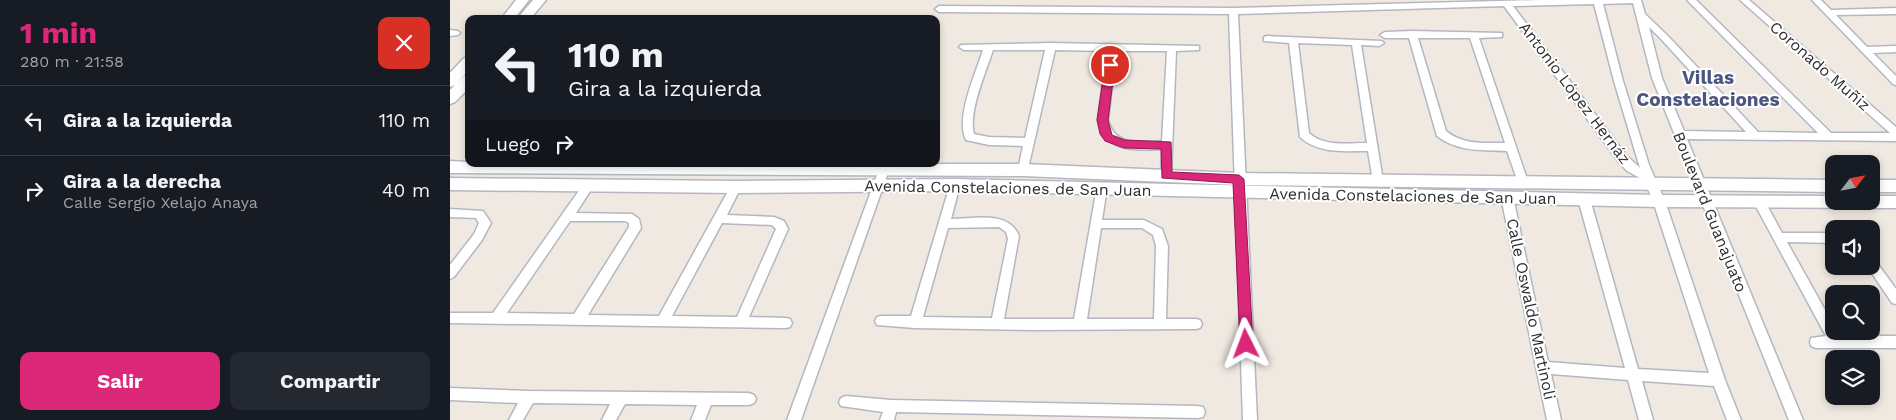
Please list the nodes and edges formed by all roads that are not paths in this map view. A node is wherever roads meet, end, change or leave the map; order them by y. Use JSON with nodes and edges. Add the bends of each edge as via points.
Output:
{"nodes":[{"id":1,"x":524,"y":0,"type":"edge"},
{"id":2,"x":540,"y":0,"type":"edge"},
{"id":3,"x":1144,"y":0,"type":"edge"},
{"id":4,"x":1636,"y":0,"type":"edge"},
{"id":5,"x":1691,"y":0,"type":"edge"},
{"id":6,"x":1744,"y":0,"type":"edge"},
{"id":7,"x":1816,"y":0,"type":"edge"},
{"id":8,"x":1598,"y":1,"type":"edge"},
{"id":9,"x":941,"y":4,"type":"edge"},
{"id":10,"x":1507,"y":4,"type":"junction"},
{"id":11,"x":1146,"y":10,"type":"junction"},
{"id":12,"x":1233,"y":12,"type":"junction"},
{"id":13,"x":1828,"y":12,"type":"junction"},
{"id":14,"x":1896,"y":12,"type":"edge"},
{"id":15,"x":511,"y":15,"type":"edge"},
{"id":16,"x":527,"y":15,"type":"edge"},
{"id":17,"x":1641,"y":15,"type":"junction"},
{"id":18,"x":1412,"y":34,"type":"junction"},
{"id":19,"x":1386,"y":35,"type":"dead end"},
{"id":20,"x":1499,"y":35,"type":"dead end"},
{"id":21,"x":1474,"y":36,"type":"junction"},
{"id":22,"x":1267,"y":39,"type":"dead end"},
{"id":23,"x":1293,"y":41,"type":"junction"},
{"id":24,"x":1356,"y":42,"type":"junction"},
{"id":25,"x":1378,"y":42,"type":"dead end"},
{"id":26,"x":1051,"y":46,"type":"junction"},
{"id":27,"x":1112,"y":46,"type":"junction"},
{"id":28,"x":964,"y":47,"type":"dead end"},
{"id":29,"x":989,"y":47,"type":"junction"},
{"id":30,"x":1172,"y":47,"type":"junction"},
{"id":31,"x":1196,"y":48,"type":"dead end"},
{"id":32,"x":1896,"y":49,"type":"edge"},
{"id":33,"x":1866,"y":50,"type":"junction"},
{"id":34,"x":465,"y":65,"type":"edge"},
{"id":35,"x":450,"y":82,"type":"edge"},
{"id":36,"x":1896,"y":82,"type":"edge"},
{"id":37,"x":465,"y":83,"type":"edge"},
{"id":38,"x":450,"y":99,"type":"edge"},
{"id":39,"x":1896,"y":133,"type":"edge"},
{"id":40,"x":1679,"y":135,"type":"junction"},
{"id":41,"x":1756,"y":135,"type":"junction"},
{"id":42,"x":1827,"y":135,"type":"junction"},
{"id":43,"x":1896,"y":137,"type":"edge"},
{"id":44,"x":1028,"y":142,"type":"junction"},
{"id":45,"x":1167,"y":145,"type":"junction"},
{"id":46,"x":1373,"y":147,"type":"junction"},
{"id":47,"x":1512,"y":147,"type":"junction"},
{"id":48,"x":450,"y":167,"type":"edge"},
{"id":49,"x":465,"y":167,"type":"edge"},
{"id":50,"x":669,"y":167,"type":"edge"},
{"id":51,"x":811,"y":167,"type":"edge"},
{"id":52,"x":885,"y":167,"type":"edge"},
{"id":53,"x":1023,"y":170,"type":"junction"},
{"id":54,"x":1166,"y":175,"type":"junction"},
{"id":55,"x":1378,"y":181,"type":"junction"},
{"id":56,"x":1650,"y":181,"type":"junction"},
{"id":57,"x":1523,"y":182,"type":"junction"},
{"id":58,"x":450,"y":184,"type":"edge"},
{"id":59,"x":589,"y":185,"type":"junction"},
{"id":60,"x":955,"y":185,"type":"junction"},
{"id":61,"x":1700,"y":185,"type":"junction"},
{"id":62,"x":736,"y":186,"type":"junction"},
{"id":63,"x":878,"y":186,"type":"junction"},
{"id":64,"x":1239,"y":186,"type":"junction"},
{"id":65,"x":1825,"y":186,"type":"edge"},
{"id":66,"x":1880,"y":186,"type":"edge"},
{"id":67,"x":1896,"y":186,"type":"edge"},
{"id":68,"x":1102,"y":187,"type":"junction"},
{"id":69,"x":1507,"y":198,"type":"junction"},
{"id":70,"x":1584,"y":199,"type":"junction"},
{"id":71,"x":1659,"y":201,"type":"junction"},
{"id":72,"x":1705,"y":201,"type":"junction"},
{"id":73,"x":1759,"y":201,"type":"junction"},
{"id":74,"x":1896,"y":202,"type":"edge"},
{"id":75,"x":450,"y":213,"type":"edge"},
{"id":76,"x":568,"y":217,"type":"junction"},
{"id":77,"x":719,"y":219,"type":"junction"},
{"id":78,"x":943,"y":224,"type":"junction"},
{"id":79,"x":1096,"y":224,"type":"junction"},
{"id":80,"x":1778,"y":237,"type":"junction"},
{"id":81,"x":1825,"y":238,"type":"edge"},
{"id":82,"x":450,"y":274,"type":"edge"},
{"id":83,"x":1879,"y":275,"type":"edge"},
{"id":84,"x":1896,"y":299,"type":"edge"},
{"id":85,"x":450,"y":318,"type":"edge"},
{"id":86,"x":496,"y":320,"type":"junction"},
{"id":87,"x":577,"y":320,"type":"junction"},
{"id":88,"x":663,"y":321,"type":"junction"},
{"id":89,"x":881,"y":321,"type":"dead end"},
{"id":90,"x":741,"y":322,"type":"junction"},
{"id":91,"x":786,"y":323,"type":"dead end"},
{"id":92,"x":915,"y":323,"type":"junction"},
{"id":93,"x":997,"y":323,"type":"junction"},
{"id":94,"x":1160,"y":323,"type":"junction"},
{"id":95,"x":1080,"y":324,"type":"junction"},
{"id":96,"x":1196,"y":324,"type":"dead end"},
{"id":97,"x":1816,"y":342,"type":"dead end"},
{"id":98,"x":1836,"y":342,"type":"junction"},
{"id":99,"x":1896,"y":342,"type":"edge"},
{"id":100,"x":1544,"y":368,"type":"junction"},
{"id":101,"x":1632,"y":373,"type":"junction"},
{"id":102,"x":1718,"y":380,"type":"junction"},
{"id":103,"x":450,"y":394,"type":"edge"},
{"id":104,"x":529,"y":397,"type":"junction"},
{"id":105,"x":621,"y":398,"type":"junction"},
{"id":106,"x":749,"y":399,"type":"dead end"},
{"id":107,"x":706,"y":400,"type":"junction"},
{"id":108,"x":846,"y":402,"type":"dead end"},
{"id":109,"x":1198,"y":412,"type":"dead end"},
{"id":110,"x":889,"y":413,"type":"edge"},
{"id":111,"x":978,"y":414,"type":"edge"},
{"id":112,"x":1067,"y":414,"type":"edge"},
{"id":113,"x":1158,"y":416,"type":"edge"},
{"id":114,"x":516,"y":420,"type":"edge"},
{"id":115,"x":609,"y":420,"type":"edge"},
{"id":116,"x":698,"y":420,"type":"edge"},
{"id":117,"x":794,"y":420,"type":"edge"},
{"id":118,"x":1250,"y":420,"type":"edge"},
{"id":119,"x":1554,"y":420,"type":"edge"},
{"id":120,"x":1646,"y":420,"type":"edge"},
{"id":121,"x":1734,"y":420,"type":"edge"},
{"id":122,"x":1796,"y":420,"type":"edge"}],
"edges":[{"from":1,"to":15,"type":"street"},
{"from":2,"to":16,"type":"street"},
{"from":3,"to":11,"type":"street"},
{"from":4,"to":8,"type":"street"},
{"from":4,"to":17,"type":"street","name":"Boulevard Guanajuato"},
{"from":5,"to":42,"type":"street"},
{"from":6,"to":39,"type":"street","name":"Coronado Muñiz"},
{"from":7,"to":13,"type":"street"},
{"from":8,"to":10,"type":"street"},
{"from":8,"to":56,"type":"street","via":[[1614,70]]},
{"from":9,"to":11,"type":"street"},
{"from":10,"to":12,"type":"street"},
{"from":10,"to":56,"type":"street","name":"Antonio López Hernáz","via":[[1622,158]]},
{"from":11,"to":12,"type":"street"},
{"from":12,"to":64,"type":"street"},
{"from":13,"to":14,"type":"street"},
{"from":13,"to":33,"type":"street"},
{"from":17,"to":40,"type":"street","name":"Boulevard Guanajuato","via":[[1657,78]]},
{"from":17,"to":41,"type":"street"},
{"from":18,"to":19,"type":"street"},
{"from":18,"to":21,"type":"street"},
{"from":18,"to":47,"type":"street","via":[[1441,133],[1461,144]]},
{"from":20,"to":21,"type":"street"},
{"from":21,"to":47,"type":"street"},
{"from":22,"to":23,"type":"street"},
{"from":23,"to":24,"type":"street"},
{"from":23,"to":46,"type":"street","via":[[1304,134],[1321,144]]},
{"from":24,"to":25,"type":"street"},
{"from":24,"to":46,"type":"street"},
{"from":26,"to":27,"type":"street"},
{"from":26,"to":29,"type":"street"},
{"from":26,"to":44,"type":"street"},
{"from":27,"to":30,"type":"street"},
{"from":27,"to":45,"type":"street","via":[[1104,132],[1114,142]]},
{"from":28,"to":29,"type":"street"},
{"from":29,"to":44,"type":"street","via":[[968,118],[968,133],[970,137],[989,141]]},
{"from":30,"to":31,"type":"street"},
{"from":30,"to":45,"type":"street"},
{"from":32,"to":33,"type":"street"},
{"from":33,"to":36,"type":"street"},
{"from":34,"to":35,"type":"street"},
{"from":37,"to":38,"type":"street"},
{"from":40,"to":41,"type":"street"},
{"from":40,"to":61,"type":"street","name":"Boulevard Guanajuato"},
{"from":41,"to":42,"type":"street"},
{"from":42,"to":43,"type":"street"},
{"from":44,"to":53,"type":"street"},
{"from":45,"to":54,"type":"street"},
{"from":46,"to":55,"type":"street"},
{"from":47,"to":57,"type":"street"},
{"from":48,"to":49,"type":"street","name":"Avenida Constelaciones de San Juan"},
{"from":50,"to":51,"type":"street","name":"Avenida Constelaciones de San Juan"},
{"from":51,"to":52,"type":"street","name":"Avenida Constelaciones de San Juan"},
{"from":52,"to":53,"type":"street","name":"Avenida Constelaciones de San Juan"},
{"from":52,"to":63,"type":"street"},
{"from":53,"to":54,"type":"street","name":"Avenida Constelaciones de San Juan"},
{"from":54,"to":64,"type":"street","name":"Avenida Constelaciones de San Juan"},
{"from":55,"to":57,"type":"street","name":"Avenida Constelaciones de San Juan"},
{"from":55,"to":64,"type":"street","name":"Avenida Constelaciones de San Juan"},
{"from":56,"to":57,"type":"street","name":"Avenida Constelaciones de San Juan"},
{"from":56,"to":61,"type":"street","name":"Avenida Constelaciones de San Juan"},
{"from":56,"to":71,"type":"street"},
{"from":58,"to":59,"type":"street","name":"Avenida Constelaciones de San Juan"},
{"from":59,"to":62,"type":"street","name":"Avenida Constelaciones de San Juan"},
{"from":59,"to":76,"type":"street"},
{"from":60,"to":63,"type":"street","name":"Avenida Constelaciones de San Juan"},
{"from":60,"to":68,"type":"street","name":"Avenida Constelaciones de San Juan"},
{"from":60,"to":78,"type":"street"},
{"from":61,"to":65,"type":"street","name":"Avenida Constelaciones de San Juan"},
{"from":61,"to":72,"type":"street","name":"Boulevard Guanajuato"},
{"from":62,"to":63,"type":"street","name":"Avenida Constelaciones de San Juan"},
{"from":62,"to":77,"type":"street"},
{"from":63,"to":117,"type":"street"},
{"from":64,"to":68,"type":"street","name":"Avenida Constelaciones de San Juan"},
{"from":64,"to":69,"type":"street","name":"Avenida Constelaciones de San Juan"},
{"from":64,"to":118,"type":"street"},
{"from":66,"to":67,"type":"street"},
{"from":68,"to":79,"type":"street"},
{"from":69,"to":70,"type":"street","name":"Avenida Constelaciones de San Juan"},
{"from":69,"to":100,"type":"street","name":"Calle Oswaldo Martinoli"},
{"from":70,"to":71,"type":"street","name":"Avenida Constelaciones de San Juan"},
{"from":70,"to":101,"type":"street"},
{"from":71,"to":72,"type":"street","name":"Avenida Constelaciones de San Juan"},
{"from":71,"to":102,"type":"street"},
{"from":72,"to":73,"type":"street","name":"Avenida Constelaciones de San Juan"},
{"from":72,"to":122,"type":"street","name":"Boulevard Guanajuato"},
{"from":73,"to":74,"type":"street","name":"Avenida Constelaciones de San Juan"},
{"from":73,"to":80,"type":"street"},
{"from":75,"to":82,"type":"street","via":[[479,214],[485,223]]},
{"from":76,"to":86,"type":"street"},
{"from":76,"to":87,"type":"street","via":[[625,217],[636,222]]},
{"from":77,"to":88,"type":"street"},
{"from":77,"to":90,"type":"street","via":[[774,221],[782,229]]},
{"from":78,"to":92,"type":"street"},
{"from":78,"to":93,"type":"street","via":[[1000,223],[1013,232]]},
{"from":79,"to":94,"type":"street","via":[[1144,224],[1158,232],[1162,246]]},
{"from":79,"to":95,"type":"street"},
{"from":80,"to":81,"type":"street"},
{"from":80,"to":98,"type":"street"},
{"from":83,"to":84,"type":"street"},
{"from":85,"to":86,"type":"street"},
{"from":86,"to":87,"type":"street"},
{"from":87,"to":88,"type":"street"},
{"from":88,"to":90,"type":"street"},
{"from":89,"to":92,"type":"street"},
{"from":90,"to":91,"type":"street"},
{"from":92,"to":93,"type":"street"},
{"from":93,"to":95,"type":"street"},
{"from":94,"to":95,"type":"street"},
{"from":94,"to":96,"type":"street"},
{"from":97,"to":98,"type":"street"},
{"from":98,"to":99,"type":"street"},
{"from":100,"to":101,"type":"street"},
{"from":100,"to":119,"type":"street","name":"Calle Oswaldo Martinoli"},
{"from":101,"to":102,"type":"street"},
{"from":101,"to":120,"type":"street"},
{"from":102,"to":121,"type":"street"},
{"from":103,"to":104,"type":"street"},
{"from":104,"to":105,"type":"street"},
{"from":104,"to":114,"type":"street"},
{"from":105,"to":107,"type":"street"},
{"from":105,"to":115,"type":"street"},
{"from":106,"to":107,"type":"street"},
{"from":107,"to":116,"type":"street"},
{"from":108,"to":110,"type":"street"},
{"from":109,"to":113,"type":"street"},
{"from":110,"to":111,"type":"street"},
{"from":111,"to":112,"type":"street","via":[[1023,407]]},
{"from":112,"to":113,"type":"street"}]}
